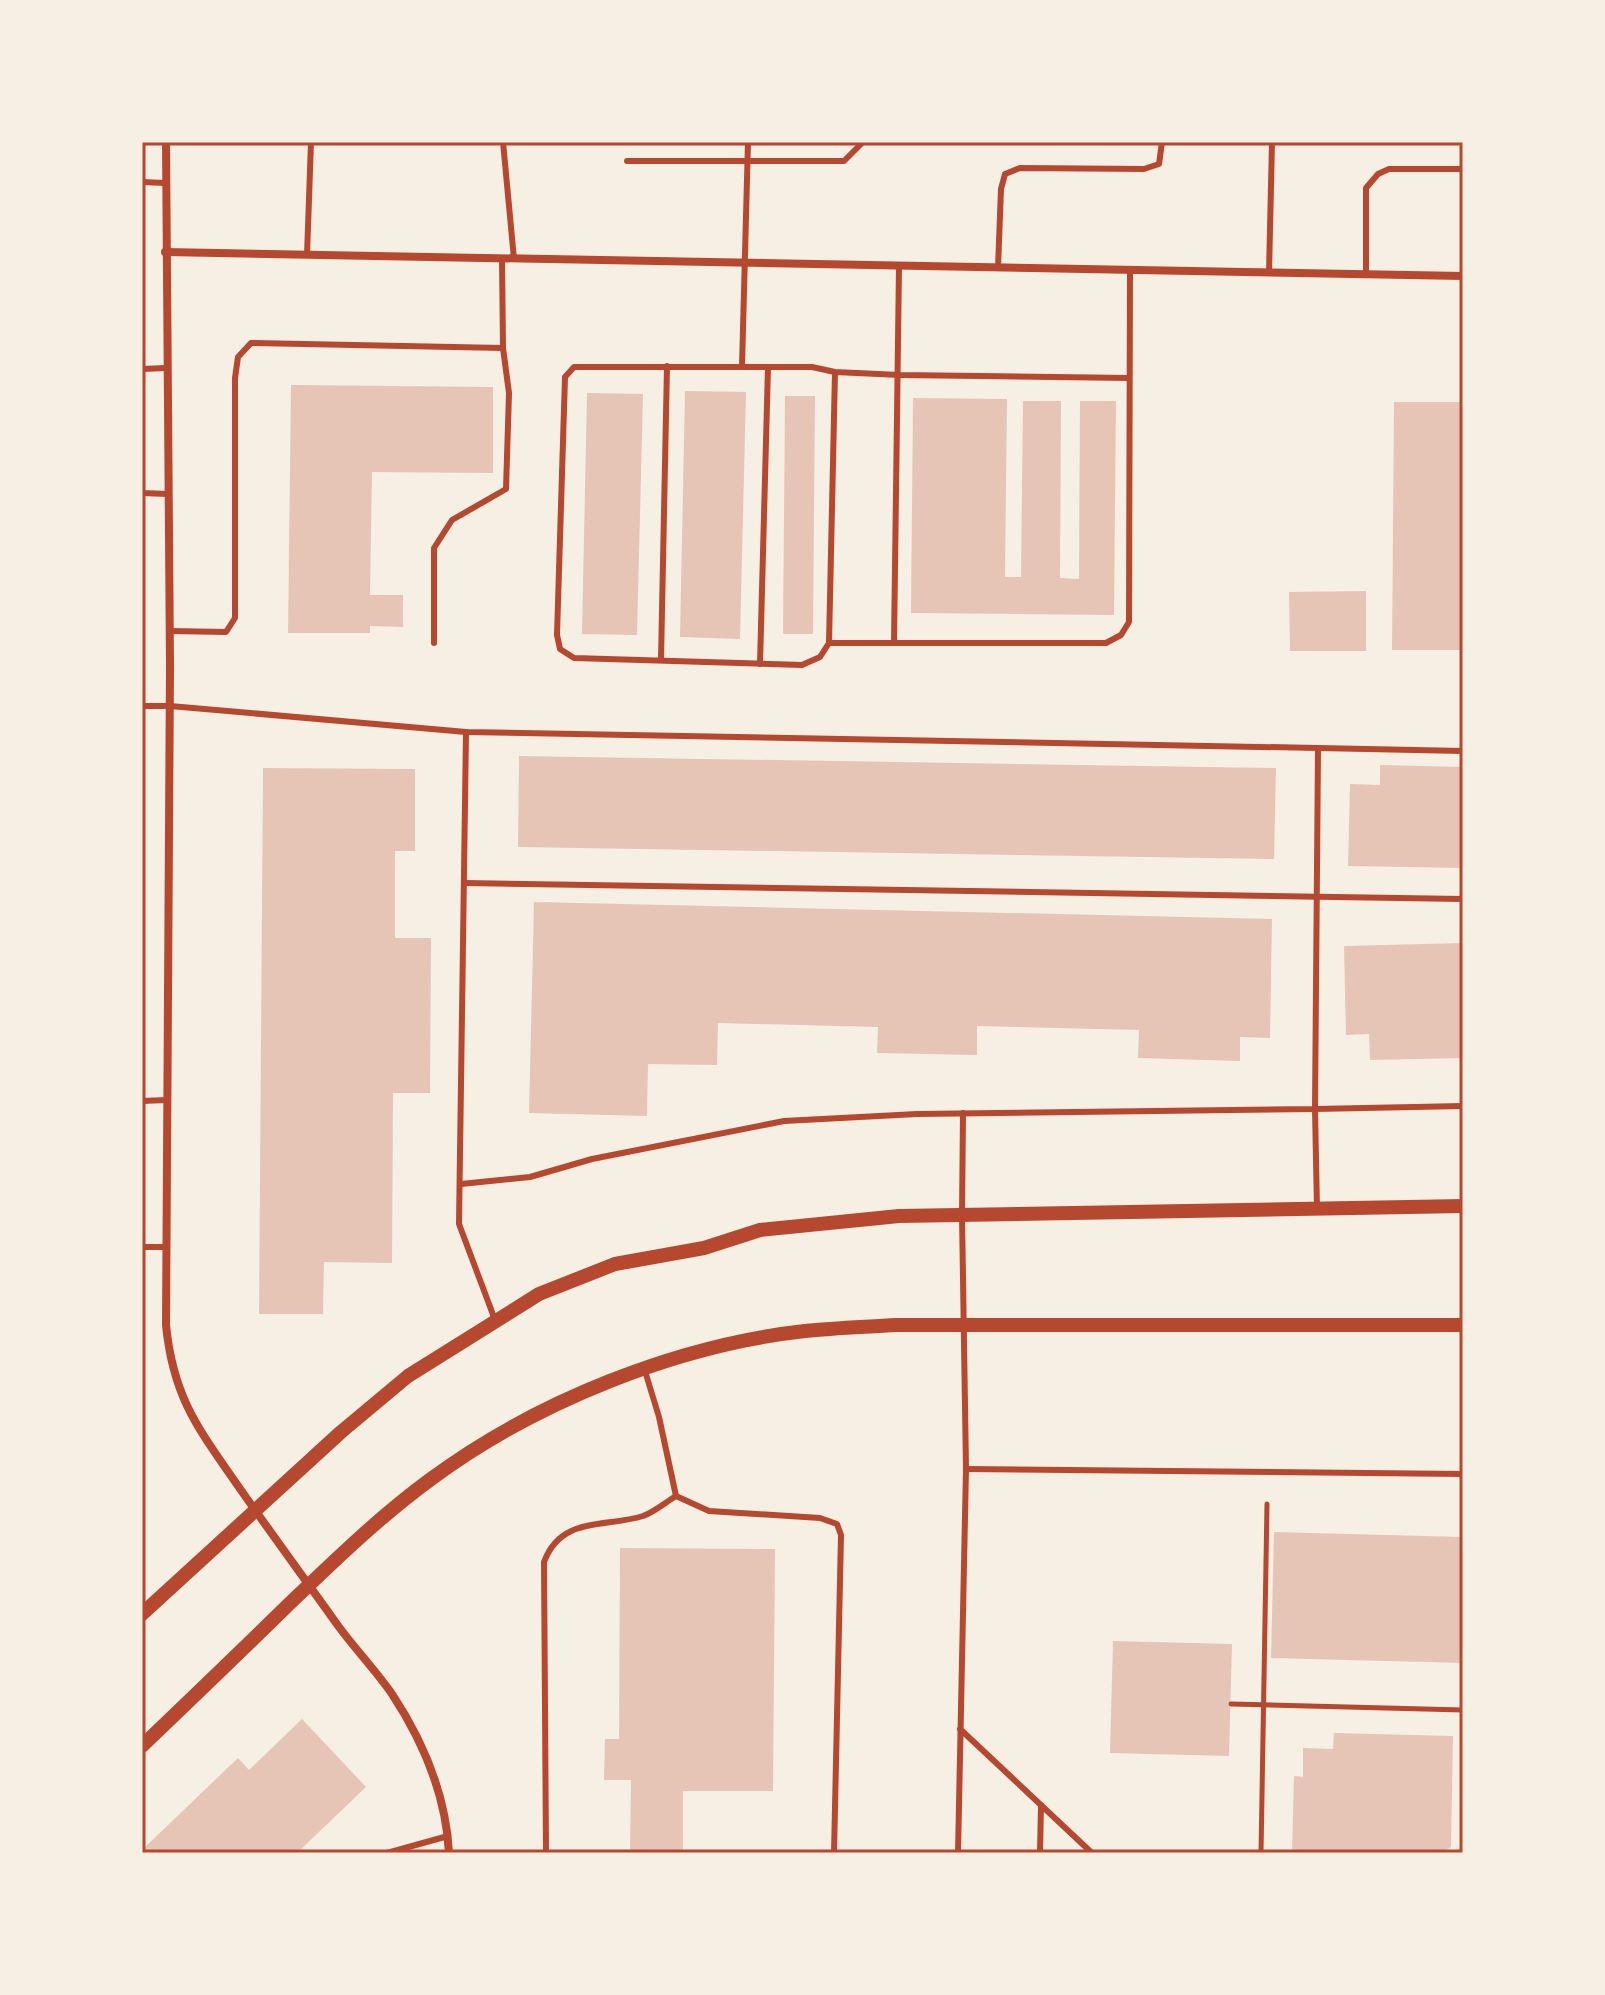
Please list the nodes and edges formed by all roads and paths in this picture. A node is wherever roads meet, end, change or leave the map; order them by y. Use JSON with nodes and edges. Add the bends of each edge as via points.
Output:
{"nodes":[{"id":1,"x":166,"y":142,"type":"edge"},
{"id":2,"x":311,"y":142,"type":"edge"},
{"id":3,"x":503,"y":142,"type":"edge"},
{"id":4,"x":748,"y":142,"type":"edge"},
{"id":5,"x":863,"y":142,"type":"edge"},
{"id":6,"x":1162,"y":142,"type":"edge"},
{"id":7,"x":1272,"y":142,"type":"edge"},
{"id":8,"x":749,"y":160,"type":"junction"},
{"id":9,"x":627,"y":161,"type":"dead end"},
{"id":10,"x":1463,"y":169,"type":"edge"},
{"id":11,"x":142,"y":182,"type":"edge"},
{"id":12,"x":165,"y":183,"type":"junction"},
{"id":13,"x":165,"y":252,"type":"junction"},
{"id":14,"x":307,"y":255,"type":"junction"},
{"id":15,"x":502,"y":259,"type":"junction"},
{"id":16,"x":514,"y":259,"type":"junction"},
{"id":17,"x":744,"y":263,"type":"junction"},
{"id":18,"x":899,"y":266,"type":"junction"},
{"id":19,"x":998,"y":268,"type":"junction"},
{"id":20,"x":1130,"y":270,"type":"junction"},
{"id":21,"x":1269,"y":273,"type":"junction"},
{"id":22,"x":1366,"y":274,"type":"junction"},
{"id":23,"x":1463,"y":276,"type":"edge"},
{"id":24,"x":503,"y":348,"type":"junction"},
{"id":25,"x":667,"y":366,"type":"junction"},
{"id":26,"x":742,"y":366,"type":"junction"},
{"id":27,"x":768,"y":367,"type":"junction"},
{"id":28,"x":166,"y":368,"type":"junction"},
{"id":29,"x":142,"y":369,"type":"edge"},
{"id":30,"x":835,"y":372,"type":"junction"},
{"id":31,"x":900,"y":375,"type":"junction"},
{"id":32,"x":1129,"y":378,"type":"junction"},
{"id":33,"x":142,"y":493,"type":"edge"},
{"id":34,"x":168,"y":494,"type":"junction"},
{"id":35,"x":170,"y":631,"type":"junction"},
{"id":36,"x":434,"y":643,"type":"dead end"},
{"id":37,"x":829,"y":643,"type":"junction"},
{"id":38,"x":894,"y":643,"type":"junction"},
{"id":39,"x":661,"y":660,"type":"junction"},
{"id":40,"x":760,"y":664,"type":"junction"},
{"id":41,"x":142,"y":706,"type":"edge"},
{"id":42,"x":170,"y":706,"type":"junction"},
{"id":43,"x":466,"y":732,"type":"junction"},
{"id":44,"x":1318,"y":748,"type":"junction"},
{"id":45,"x":1463,"y":751,"type":"edge"},
{"id":46,"x":464,"y":883,"type":"junction"},
{"id":47,"x":1317,"y":899,"type":"junction"},
{"id":48,"x":1463,"y":899,"type":"edge"},
{"id":49,"x":167,"y":1100,"type":"junction"},
{"id":50,"x":142,"y":1101,"type":"edge"},
{"id":51,"x":1463,"y":1106,"type":"edge"},
{"id":52,"x":1315,"y":1109,"type":"junction"},
{"id":53,"x":963,"y":1113,"type":"junction"},
{"id":54,"x":461,"y":1184,"type":"junction"},
{"id":55,"x":1463,"y":1206,"type":"edge"},
{"id":56,"x":1317,"y":1209,"type":"junction"},
{"id":57,"x":962,"y":1215,"type":"junction"},
{"id":58,"x":142,"y":1247,"type":"edge"},
{"id":59,"x":166,"y":1247,"type":"junction"},
{"id":60,"x":495,"y":1320,"type":"junction"},
{"id":61,"x":963,"y":1324,"type":"junction"},
{"id":62,"x":1463,"y":1325,"type":"edge"},
{"id":63,"x":644,"y":1370,"type":"junction"},
{"id":64,"x":966,"y":1469,"type":"junction"},
{"id":65,"x":1463,"y":1474,"type":"edge"},
{"id":66,"x":676,"y":1496,"type":"junction"},
{"id":67,"x":1267,"y":1504,"type":"dead end"},
{"id":68,"x":254,"y":1510,"type":"junction"},
{"id":69,"x":309,"y":1585,"type":"junction"},
{"id":70,"x":142,"y":1614,"type":"edge"},
{"id":71,"x":1231,"y":1704,"type":"dead end"},
{"id":72,"x":1265,"y":1705,"type":"junction"},
{"id":73,"x":1463,"y":1710,"type":"edge"},
{"id":74,"x":960,"y":1729,"type":"junction"},
{"id":75,"x":142,"y":1746,"type":"edge"},
{"id":76,"x":1041,"y":1805,"type":"junction"},
{"id":77,"x":448,"y":1836,"type":"junction"},
{"id":78,"x":387,"y":1853,"type":"edge"},
{"id":79,"x":449,"y":1853,"type":"edge"},
{"id":80,"x":546,"y":1853,"type":"edge"},
{"id":81,"x":834,"y":1853,"type":"edge"},
{"id":82,"x":958,"y":1853,"type":"edge"},
{"id":83,"x":1040,"y":1853,"type":"edge"},
{"id":84,"x":1092,"y":1853,"type":"edge"},
{"id":85,"x":1261,"y":1853,"type":"edge"}],
"edges":[{"from":1,"to":12,"type":"street"},
{"from":2,"to":14,"type":"lane"},
{"from":3,"to":16,"type":"lane"},
{"from":4,"to":8,"type":"lane"},
{"from":5,"to":8,"type":"lane","via":[[844,161]]},
{"from":6,"to":19,"type":"lane","via":[[1159,164],[1144,169],[1020,168],[1005,174]]},
{"from":7,"to":21,"type":"lane"},
{"from":8,"to":9,"type":"lane"},
{"from":8,"to":17,"type":"lane"},
{"from":10,"to":22,"type":"lane","via":[[1389,169],[1378,174],[1366,188]]},
{"from":11,"to":12,"type":"lane"},
{"from":12,"to":13,"type":"street"},
{"from":13,"to":14,"type":"street"},
{"from":13,"to":28,"type":"street"},
{"from":14,"to":15,"type":"street"},
{"from":15,"to":16,"type":"street"},
{"from":15,"to":24,"type":"lane"},
{"from":16,"to":17,"type":"street"},
{"from":17,"to":18,"type":"street"},
{"from":17,"to":26,"type":"lane"},
{"from":18,"to":19,"type":"street"},
{"from":18,"to":31,"type":"lane"},
{"from":19,"to":20,"type":"street"},
{"from":20,"to":21,"type":"street"},
{"from":20,"to":32,"type":"lane"},
{"from":21,"to":22,"type":"street"},
{"from":22,"to":23,"type":"street"},
{"from":24,"to":35,"type":"lane","via":[[251,343],[238,357],[235,378],[235,618],[226,632]]},
{"from":24,"to":36,"type":"lane","via":[[509,393],[506,489],[452,520],[434,548]]},
{"from":25,"to":26,"type":"lane"},
{"from":25,"to":39,"type":"lane"},
{"from":25,"to":39,"type":"lane","via":[[574,367],[565,377],[557,635],[560,649],[574,658]]},
{"from":26,"to":27,"type":"lane"},
{"from":27,"to":30,"type":"lane"},
{"from":27,"to":40,"type":"lane"},
{"from":28,"to":29,"type":"lane"},
{"from":28,"to":34,"type":"street"},
{"from":30,"to":31,"type":"lane"},
{"from":30,"to":37,"type":"lane"},
{"from":31,"to":32,"type":"lane"},
{"from":31,"to":38,"type":"lane"},
{"from":32,"to":38,"type":"lane","via":[[1129,622],[1121,635],[1106,643]]},
{"from":33,"to":34,"type":"lane"},
{"from":34,"to":35,"type":"street"},
{"from":35,"to":42,"type":"street"},
{"from":37,"to":38,"type":"lane"},
{"from":37,"to":40,"type":"lane","via":[[820,657],[802,665]]},
{"from":39,"to":40,"type":"lane"},
{"from":41,"to":42,"type":"lane"},
{"from":42,"to":43,"type":"lane"},
{"from":42,"to":49,"type":"street"},
{"from":43,"to":44,"type":"lane"},
{"from":43,"to":46,"type":"lane"},
{"from":44,"to":45,"type":"lane"},
{"from":44,"to":47,"type":"lane"},
{"from":46,"to":47,"type":"lane"},
{"from":46,"to":54,"type":"lane"},
{"from":47,"to":48,"type":"lane"},
{"from":47,"to":52,"type":"lane"},
{"from":49,"to":50,"type":"lane"},
{"from":49,"to":59,"type":"street"},
{"from":51,"to":52,"type":"lane"},
{"from":52,"to":53,"type":"lane"},
{"from":52,"to":56,"type":"lane"},
{"from":53,"to":54,"type":"lane","via":[[784,1121],[592,1159],[530,1177]]},
{"from":53,"to":57,"type":"lane"},
{"from":54,"to":60,"type":"lane","via":[[459,1224]]},
{"from":55,"to":56,"type":"street"},
{"from":56,"to":57,"type":"street"},
{"from":57,"to":60,"type":"street","via":[[760,1230],[704,1248],[615,1264],[539,1294]]},
{"from":57,"to":61,"type":"lane"},
{"from":58,"to":59,"type":"lane"},
{"from":59,"to":68,"type":"street","via":[[166,1325],[174,1377],[195,1425]]},
{"from":60,"to":68,"type":"street","via":[[408,1376]]},
{"from":61,"to":62,"type":"street"},
{"from":61,"to":63,"type":"street","via":[[803,1331],[712,1349]]},
{"from":61,"to":64,"type":"lane"},
{"from":63,"to":66,"type":"lane"},
{"from":63,"to":69,"type":"street","via":[[566,1400],[484,1444],[371,1527]]},
{"from":64,"to":65,"type":"lane"},
{"from":64,"to":74,"type":"lane"},
{"from":66,"to":80,"type":"lane","via":[[644,1515],[562,1535],[544,1562]]},
{"from":66,"to":81,"type":"lane","via":[[709,1511],[820,1518],[837,1524],[841,1535]]},
{"from":67,"to":72,"type":"path"},
{"from":68,"to":69,"type":"street"},
{"from":68,"to":70,"type":"street"},
{"from":69,"to":75,"type":"street"},
{"from":69,"to":77,"type":"street","via":[[391,1693],[417,1737],[437,1785]]},
{"from":71,"to":72,"type":"path"},
{"from":72,"to":73,"type":"path"},
{"from":72,"to":85,"type":"path"},
{"from":74,"to":76,"type":"lane"},
{"from":74,"to":82,"type":"lane"},
{"from":76,"to":83,"type":"lane"},
{"from":76,"to":84,"type":"lane"},
{"from":77,"to":78,"type":"lane"},
{"from":77,"to":79,"type":"street"}]}
